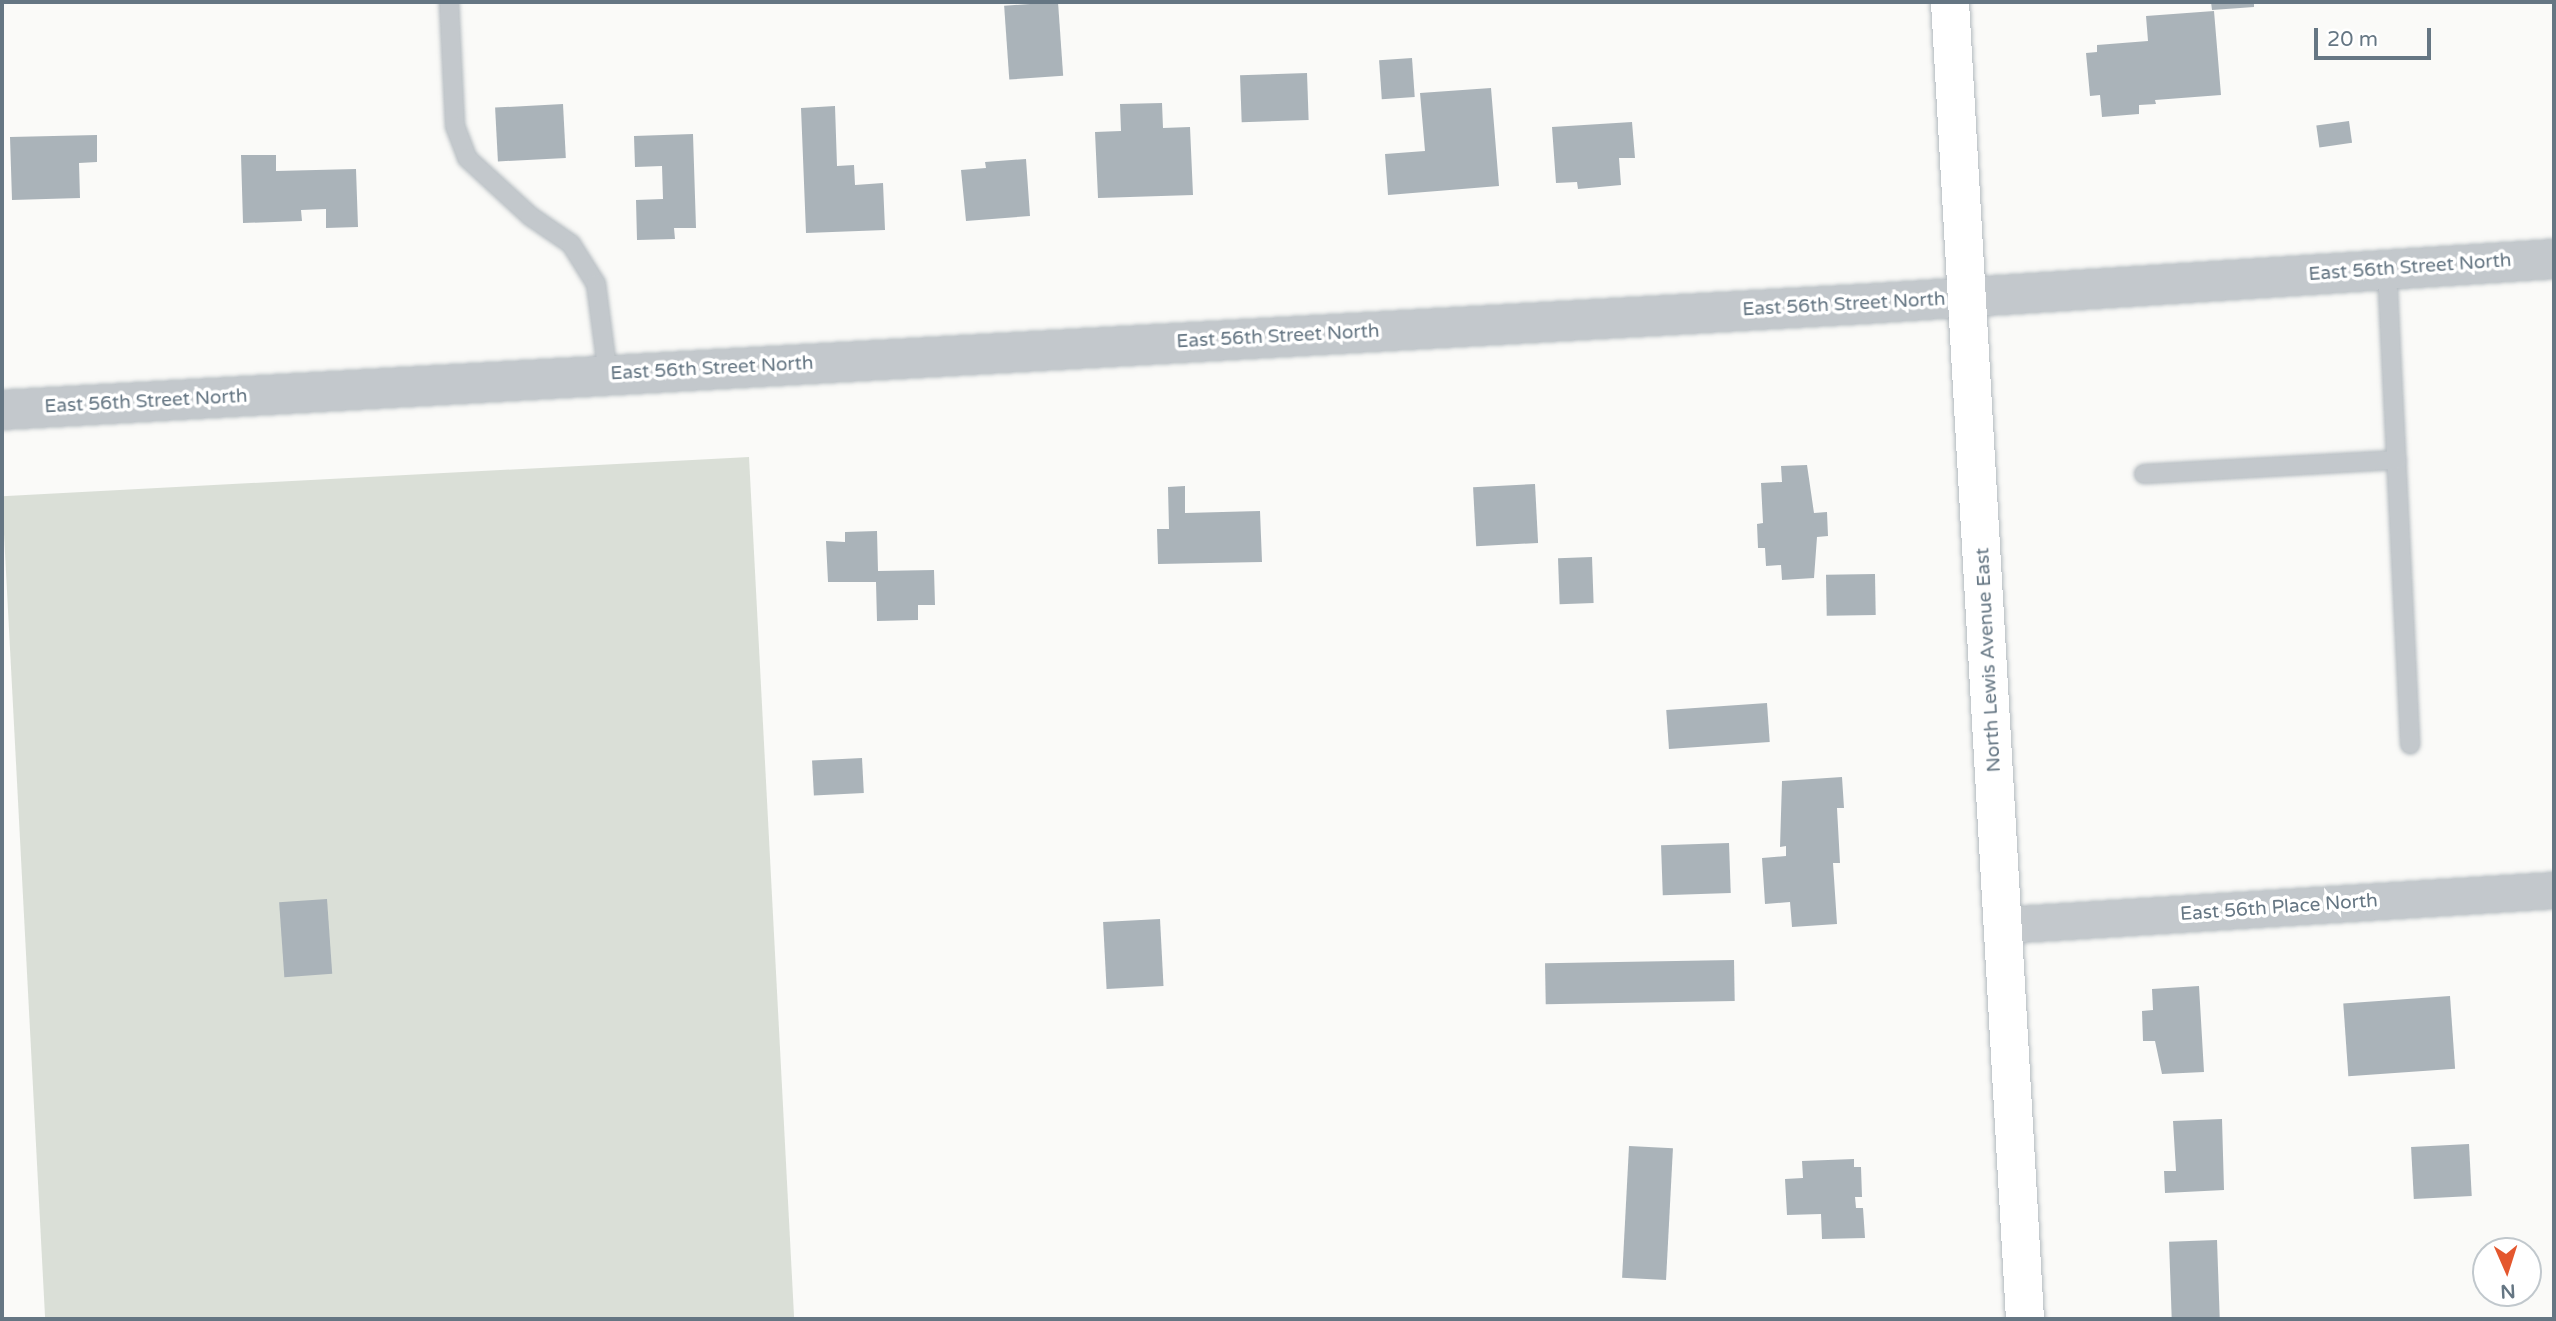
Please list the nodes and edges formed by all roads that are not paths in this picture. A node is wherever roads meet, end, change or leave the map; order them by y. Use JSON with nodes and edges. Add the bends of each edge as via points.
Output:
{"nodes":[{"id":1,"x":449,"y":2,"type":"edge"},
{"id":2,"x":1950,"y":2,"type":"edge"},
{"id":3,"x":2554,"y":259,"type":"edge"},
{"id":4,"x":2387,"y":270,"type":"junction"},
{"id":5,"x":1968,"y":298,"type":"junction"},
{"id":6,"x":608,"y":375,"type":"junction"},
{"id":7,"x":2,"y":410,"type":"edge"},
{"id":8,"x":2397,"y":460,"type":"junction"},
{"id":9,"x":2144,"y":474,"type":"dead end"},
{"id":10,"x":2410,"y":744,"type":"dead end"},
{"id":11,"x":2554,"y":890,"type":"edge"},
{"id":12,"x":2004,"y":925,"type":"junction"},
{"id":13,"x":2025,"y":1319,"type":"edge"}],
"edges":[{"from":1,"to":6,"type":"lane","via":[[455,126],[467,158],[530,216],[571,244],[596,284]]},
{"from":2,"to":5,"type":"main road","name":"North Lewis Avenue East"},
{"from":3,"to":4,"type":"street","name":"East 56th Street North"},
{"from":4,"to":5,"type":"street","name":"East 56th Street North"},
{"from":4,"to":8,"type":"lane"},
{"from":5,"to":6,"type":"street","name":"East 56th Street North"},
{"from":5,"to":12,"type":"main road","name":"North Lewis Avenue East"},
{"from":6,"to":7,"type":"street","name":"East 56th Street North"},
{"from":8,"to":9,"type":"lane"},
{"from":8,"to":10,"type":"lane"},
{"from":11,"to":12,"type":"street","name":"East 56th Place North"},
{"from":12,"to":13,"type":"main road","name":"North Lewis Avenue East"}]}
